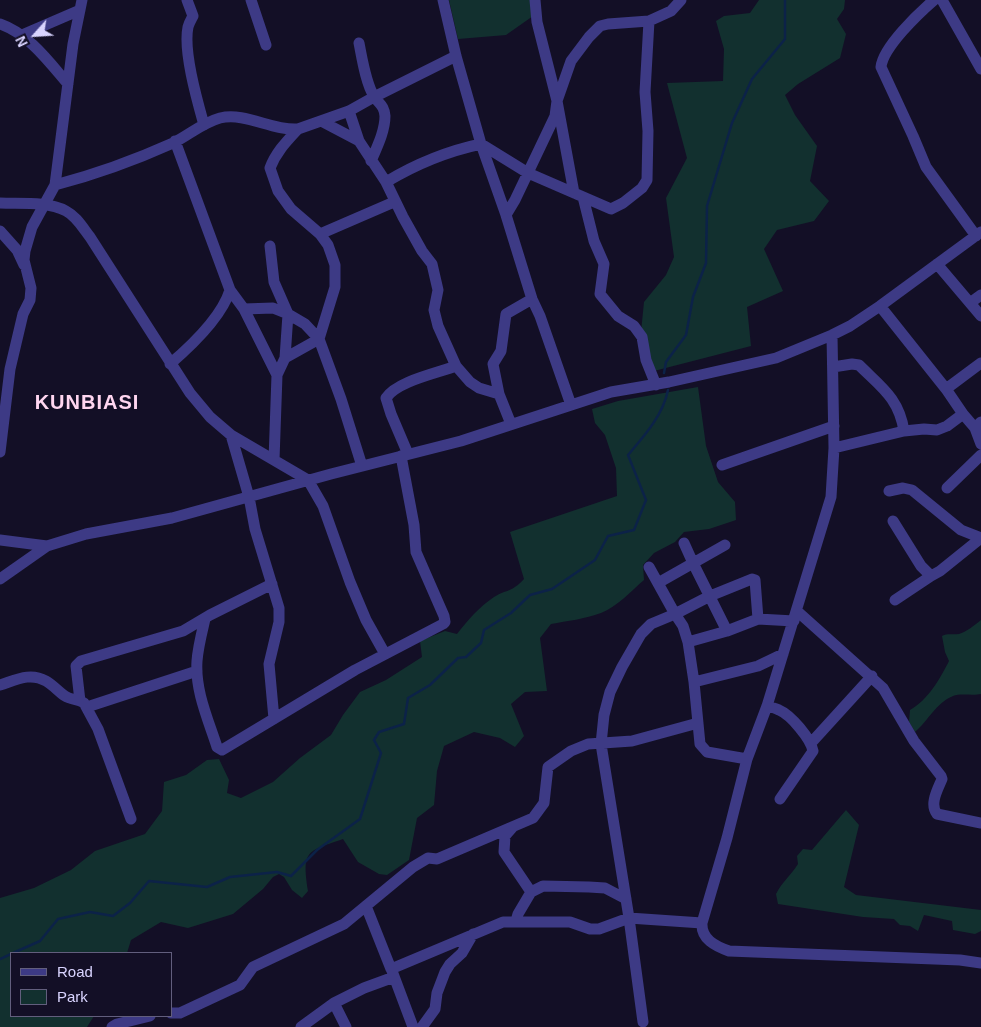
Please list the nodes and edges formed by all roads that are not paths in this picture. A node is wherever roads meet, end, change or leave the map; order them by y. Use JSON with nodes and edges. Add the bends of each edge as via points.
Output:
{"nodes":[{"id":1,"x":188,"y":0,"type":"edge"},
{"id":2,"x":251,"y":0,"type":"edge"},
{"id":3,"x":443,"y":0,"type":"edge"},
{"id":4,"x":535,"y":0,"type":"edge"},
{"id":5,"x":681,"y":0,"type":"edge"},
{"id":6,"x":934,"y":0,"type":"edge"},
{"id":7,"x":942,"y":0,"type":"edge"},
{"id":8,"x":81,"y":5,"type":"edge"},
{"id":9,"x":650,"y":21,"type":"junction"},
{"id":10,"x":0,"y":24,"type":"edge"},
{"id":11,"x":22,"y":35,"type":"junction"},
{"id":12,"x":359,"y":44,"type":"dead end"},
{"id":13,"x":266,"y":45,"type":"dead end"},
{"id":14,"x":456,"y":56,"type":"junction"},
{"id":15,"x":978,"y":56,"type":"edge"},
{"id":16,"x":981,"y":69,"type":"edge"},
{"id":17,"x":68,"y":84,"type":"junction"},
{"id":18,"x":374,"y":97,"type":"junction"},
{"id":19,"x":557,"y":102,"type":"junction"},
{"id":20,"x":349,"y":111,"type":"junction"},
{"id":21,"x":321,"y":121,"type":"junction"},
{"id":22,"x":204,"y":125,"type":"junction"},
{"id":23,"x":298,"y":129,"type":"junction"},
{"id":24,"x":359,"y":141,"type":"junction"},
{"id":25,"x":175,"y":142,"type":"junction"},
{"id":26,"x":481,"y":144,"type":"junction"},
{"id":27,"x":371,"y":161,"type":"junction"},
{"id":28,"x":528,"y":172,"type":"junction"},
{"id":29,"x":386,"y":182,"type":"junction"},
{"id":30,"x":55,"y":185,"type":"junction"},
{"id":31,"x":578,"y":195,"type":"junction"},
{"id":32,"x":394,"y":202,"type":"junction"},
{"id":33,"x":0,"y":203,"type":"edge"},
{"id":34,"x":44,"y":205,"type":"junction"},
{"id":35,"x":506,"y":215,"type":"junction"},
{"id":36,"x":0,"y":230,"type":"edge"},
{"id":37,"x":320,"y":234,"type":"junction"},
{"id":38,"x":978,"y":234,"type":"edge"},
{"id":39,"x":270,"y":246,"type":"dead end"},
{"id":40,"x":938,"y":264,"type":"junction"},
{"id":41,"x":26,"y":269,"type":"junction"},
{"id":42,"x":230,"y":290,"type":"junction"},
{"id":43,"x":981,"y":295,"type":"edge"},
{"id":44,"x":532,"y":299,"type":"junction"},
{"id":45,"x":970,"y":302,"type":"junction"},
{"id":46,"x":880,"y":306,"type":"junction"},
{"id":47,"x":244,"y":308,"type":"junction"},
{"id":48,"x":288,"y":314,"type":"junction"},
{"id":49,"x":981,"y":316,"type":"edge"},
{"id":50,"x":832,"y":335,"type":"junction"},
{"id":51,"x":318,"y":339,"type":"junction"},
{"id":52,"x":285,"y":358,"type":"junction"},
{"id":53,"x":981,"y":363,"type":"edge"},
{"id":54,"x":170,"y":364,"type":"junction"},
{"id":55,"x":456,"y":366,"type":"junction"},
{"id":56,"x":833,"y":367,"type":"junction"},
{"id":57,"x":277,"y":375,"type":"junction"},
{"id":58,"x":656,"y":385,"type":"junction"},
{"id":59,"x":946,"y":389,"type":"junction"},
{"id":60,"x":499,"y":394,"type":"junction"},
{"id":61,"x":3,"y":399,"type":"edge"},
{"id":62,"x":572,"y":405,"type":"junction"},
{"id":63,"x":964,"y":414,"type":"junction"},
{"id":64,"x":512,"y":424,"type":"junction"},
{"id":65,"x":978,"y":425,"type":"edge"},
{"id":66,"x":834,"y":426,"type":"junction"},
{"id":67,"x":904,"y":430,"type":"junction"},
{"id":68,"x":231,"y":435,"type":"junction"},
{"id":69,"x":981,"y":444,"type":"edge"},
{"id":70,"x":834,"y":448,"type":"junction"},
{"id":71,"x":0,"y":452,"type":"edge"},
{"id":72,"x":404,"y":455,"type":"junction"},
{"id":73,"x":981,"y":455,"type":"edge"},
{"id":74,"x":274,"y":460,"type":"junction"},
{"id":75,"x":722,"y":465,"type":"dead end"},
{"id":76,"x":362,"y":466,"type":"junction"},
{"id":77,"x":308,"y":480,"type":"junction"},
{"id":78,"x":947,"y":488,"type":"dead end"},
{"id":79,"x":889,"y":491,"type":"dead end"},
{"id":80,"x":249,"y":497,"type":"junction"},
{"id":81,"x":893,"y":521,"type":"dead end"},
{"id":82,"x":981,"y":538,"type":"edge"},
{"id":83,"x":0,"y":540,"type":"edge"},
{"id":84,"x":684,"y":543,"type":"dead end"},
{"id":85,"x":725,"y":545,"type":"dead end"},
{"id":86,"x":47,"y":546,"type":"junction"},
{"id":87,"x":693,"y":563,"type":"junction"},
{"id":88,"x":649,"y":567,"type":"dead end"},
{"id":89,"x":931,"y":576,"type":"junction"},
{"id":90,"x":0,"y":579,"type":"edge"},
{"id":91,"x":658,"y":583,"type":"junction"},
{"id":92,"x":272,"y":584,"type":"junction"},
{"id":93,"x":710,"y":596,"type":"junction"},
{"id":94,"x":895,"y":600,"type":"dead end"},
{"id":95,"x":675,"y":614,"type":"junction"},
{"id":96,"x":795,"y":616,"type":"junction"},
{"id":97,"x":205,"y":618,"type":"junction"},
{"id":98,"x":758,"y":619,"type":"junction"},
{"id":99,"x":727,"y":631,"type":"junction"},
{"id":100,"x":688,"y":642,"type":"junction"},
{"id":101,"x":385,"y":654,"type":"junction"},
{"id":102,"x":784,"y":654,"type":"junction"},
{"id":103,"x":197,"y":670,"type":"junction"},
{"id":104,"x":872,"y":676,"type":"junction"},
{"id":105,"x":694,"y":682,"type":"junction"},
{"id":106,"x":0,"y":685,"type":"edge"},
{"id":107,"x":84,"y":704,"type":"junction"},
{"id":108,"x":767,"y":706,"type":"junction"},
{"id":109,"x":274,"y":719,"type":"junction"},
{"id":110,"x":698,"y":723,"type":"junction"},
{"id":111,"x":811,"y":743,"type":"junction"},
{"id":112,"x":601,"y":744,"type":"junction"},
{"id":113,"x":746,"y":760,"type":"junction"},
{"id":114,"x":780,"y":799,"type":"dead end"},
{"id":115,"x":131,"y":818,"type":"dead end"},
{"id":116,"x":981,"y":823,"type":"edge"},
{"id":117,"x":514,"y":827,"type":"junction"},
{"id":118,"x":531,"y":892,"type":"junction"},
{"id":119,"x":626,"y":899,"type":"junction"},
{"id":120,"x":366,"y":906,"type":"junction"},
{"id":121,"x":629,"y":918,"type":"junction"},
{"id":122,"x":516,"y":921,"type":"junction"},
{"id":123,"x":702,"y":923,"type":"junction"},
{"id":124,"x":473,"y":934,"type":"junction"},
{"id":125,"x":981,"y":963,"type":"edge"},
{"id":126,"x":393,"y":973,"type":"junction"},
{"id":127,"x":334,"y":1003,"type":"junction"},
{"id":128,"x":172,"y":1013,"type":"edge"},
{"id":129,"x":145,"y":1017,"type":"edge"},
{"id":130,"x":642,"y":1022,"type":"dead end"},
{"id":131,"x":112,"y":1027,"type":"edge"},
{"id":132,"x":302,"y":1027,"type":"edge"},
{"id":133,"x":346,"y":1027,"type":"edge"},
{"id":134,"x":413,"y":1027,"type":"edge"},
{"id":135,"x":422,"y":1027,"type":"edge"}],
"edges":[{"from":1,"to":22,"type":"street","via":[[193,16],[188,25],[187,42]]},
{"from":2,"to":13,"type":"street"},
{"from":3,"to":14,"type":"street"},
{"from":4,"to":19,"type":"street"},
{"from":5,"to":9,"type":"street","via":[[671,11]]},
{"from":6,"to":38,"type":"street","via":[[914,17],[884,57],[881,67],[926,168]]},
{"from":7,"to":15,"type":"street"},
{"from":8,"to":11,"type":"street"},
{"from":8,"to":17,"type":"street"},
{"from":9,"to":19,"type":"street","via":[[600,26],[571,61]]},
{"from":9,"to":31,"type":"street","via":[[645,92],[647,180],[642,188],[611,209]]},
{"from":10,"to":11,"type":"street"},
{"from":11,"to":17,"type":"street"},
{"from":12,"to":18,"type":"street"},
{"from":14,"to":18,"type":"street"},
{"from":14,"to":26,"type":"street"},
{"from":15,"to":16,"type":"street"},
{"from":17,"to":30,"type":"street"},
{"from":18,"to":20,"type":"street"},
{"from":18,"to":27,"type":"street","via":[[382,104],[385,116]]},
{"from":19,"to":28,"type":"street","via":[[555,116]]},
{"from":19,"to":31,"type":"street"},
{"from":20,"to":21,"type":"street"},
{"from":20,"to":24,"type":"street"},
{"from":21,"to":23,"type":"street"},
{"from":21,"to":24,"type":"street"},
{"from":22,"to":23,"type":"street","via":[[230,117]]},
{"from":22,"to":25,"type":"street"},
{"from":23,"to":37,"type":"street","via":[[273,158],[270,168],[278,191],[291,209]]},
{"from":24,"to":27,"type":"street"},
{"from":25,"to":30,"type":"street","via":[[102,172]]},
{"from":25,"to":42,"type":"street"},
{"from":26,"to":28,"type":"street"},
{"from":26,"to":29,"type":"street","via":[[431,159]]},
{"from":26,"to":35,"type":"street"},
{"from":27,"to":29,"type":"street"},
{"from":28,"to":31,"type":"street"},
{"from":28,"to":35,"type":"street"},
{"from":29,"to":32,"type":"street"},
{"from":30,"to":34,"type":"street"},
{"from":31,"to":58,"type":"street","via":[[604,264],[600,294],[642,337],[646,360]]},
{"from":32,"to":37,"type":"street"},
{"from":32,"to":55,"type":"street","via":[[432,264],[438,290],[434,310]]},
{"from":33,"to":34,"type":"street"},
{"from":34,"to":41,"type":"street","via":[[25,250]]},
{"from":34,"to":54,"type":"street","via":[[67,211],[85,230]]},
{"from":35,"to":44,"type":"street"},
{"from":36,"to":41,"type":"street","via":[[17,250]]},
{"from":37,"to":51,"type":"street","via":[[328,245],[334,265],[335,287]]},
{"from":38,"to":40,"type":"street"},
{"from":39,"to":48,"type":"street","via":[[274,282]]},
{"from":40,"to":45,"type":"street"},
{"from":40,"to":46,"type":"street"},
{"from":41,"to":61,"type":"street","via":[[31,288],[30,300],[17,336]]},
{"from":42,"to":47,"type":"street"},
{"from":42,"to":54,"type":"street","via":[[227,299],[194,343]]},
{"from":43,"to":45,"type":"street"},
{"from":44,"to":60,"type":"street","via":[[506,314],[502,351],[493,364]]},
{"from":44,"to":62,"type":"street"},
{"from":45,"to":49,"type":"street"},
{"from":46,"to":50,"type":"street"},
{"from":46,"to":59,"type":"street"},
{"from":47,"to":48,"type":"street","via":[[273,308]]},
{"from":47,"to":57,"type":"street"},
{"from":48,"to":51,"type":"street","via":[[305,324]]},
{"from":48,"to":52,"type":"street"},
{"from":50,"to":56,"type":"street"},
{"from":50,"to":58,"type":"street","via":[[767,361]]},
{"from":51,"to":52,"type":"street"},
{"from":51,"to":76,"type":"street"},
{"from":52,"to":57,"type":"street"},
{"from":53,"to":59,"type":"street"},
{"from":54,"to":68,"type":"street","via":[[194,399]]},
{"from":55,"to":60,"type":"street","via":[[475,385]]},
{"from":55,"to":72,"type":"street","via":[[412,381],[390,392],[386,398]]},
{"from":56,"to":66,"type":"street"},
{"from":56,"to":67,"type":"street","via":[[859,365],[895,402]]},
{"from":57,"to":74,"type":"street"},
{"from":58,"to":62,"type":"street","via":[[611,392]]},
{"from":59,"to":63,"type":"street"},
{"from":60,"to":64,"type":"street"},
{"from":61,"to":71,"type":"street"},
{"from":62,"to":64,"type":"street"},
{"from":63,"to":65,"type":"street"},
{"from":63,"to":67,"type":"street","via":[[937,430]]},
{"from":64,"to":72,"type":"street"},
{"from":65,"to":69,"type":"street"},
{"from":66,"to":70,"type":"street"},
{"from":66,"to":75,"type":"street"},
{"from":67,"to":70,"type":"street"},
{"from":68,"to":74,"type":"street"},
{"from":68,"to":80,"type":"street"},
{"from":70,"to":96,"type":"street","via":[[831,498]]},
{"from":72,"to":76,"type":"street"},
{"from":72,"to":101,"type":"street","via":[[416,552],[445,622]]},
{"from":73,"to":78,"type":"street"},
{"from":74,"to":77,"type":"street"},
{"from":76,"to":77,"type":"street"},
{"from":77,"to":80,"type":"street"},
{"from":77,"to":101,"type":"street","via":[[323,506],[366,620]]},
{"from":79,"to":82,"type":"street","via":[[912,490],[961,530]]},
{"from":80,"to":86,"type":"street"},
{"from":80,"to":92,"type":"street"},
{"from":81,"to":89,"type":"street","via":[[921,566]]},
{"from":82,"to":89,"type":"street"},
{"from":83,"to":86,"type":"street"},
{"from":84,"to":87,"type":"street"},
{"from":85,"to":87,"type":"street"},
{"from":86,"to":90,"type":"street"},
{"from":87,"to":91,"type":"street"},
{"from":87,"to":93,"type":"street"},
{"from":88,"to":91,"type":"street"},
{"from":89,"to":94,"type":"street"},
{"from":91,"to":95,"type":"street"},
{"from":92,"to":97,"type":"street"},
{"from":92,"to":109,"type":"street","via":[[279,608],[269,664]]},
{"from":93,"to":95,"type":"street"},
{"from":93,"to":98,"type":"street","via":[[749,579],[755,580]]},
{"from":93,"to":99,"type":"street"},
{"from":95,"to":100,"type":"street"},
{"from":95,"to":112,"type":"street","via":[[651,624],[622,667],[610,692]]},
{"from":96,"to":98,"type":"street"},
{"from":96,"to":102,"type":"street"},
{"from":96,"to":104,"type":"street"},
{"from":97,"to":103,"type":"street"},
{"from":97,"to":107,"type":"street","via":[[183,631],[80,661],[76,666]]},
{"from":98,"to":99,"type":"street"},
{"from":99,"to":100,"type":"street"},
{"from":100,"to":105,"type":"street"},
{"from":101,"to":109,"type":"street"},
{"from":102,"to":105,"type":"street","via":[[758,666]]},
{"from":102,"to":108,"type":"street"},
{"from":103,"to":107,"type":"street"},
{"from":103,"to":109,"type":"street","via":[[203,709],[219,749],[225,749]]},
{"from":104,"to":111,"type":"street"},
{"from":104,"to":116,"type":"street","via":[[941,776],[933,804],[934,812]]},
{"from":105,"to":110,"type":"street"},
{"from":106,"to":107,"type":"street","via":[[27,676],[38,677],[67,698]]},
{"from":107,"to":115,"type":"street","via":[[98,729]]},
{"from":108,"to":111,"type":"street","via":[[781,710]]},
{"from":108,"to":113,"type":"street"},
{"from":110,"to":112,"type":"street","via":[[632,741]]},
{"from":110,"to":113,"type":"street","via":[[700,744],[707,752]]},
{"from":111,"to":114,"type":"street","via":[[813,751]]},
{"from":112,"to":117,"type":"street","via":[[580,747],[551,763],[540,810],[533,818]]},
{"from":112,"to":119,"type":"street"},
{"from":113,"to":123,"type":"street"},
{"from":117,"to":118,"type":"street","via":[[505,836],[504,852]]},
{"from":117,"to":120,"type":"street","via":[[437,859],[428,858],[398,878]]},
{"from":118,"to":119,"type":"street","via":[[543,886],[605,888]]},
{"from":118,"to":122,"type":"street"},
{"from":119,"to":121,"type":"street"},
{"from":120,"to":126,"type":"street"},
{"from":120,"to":128,"type":"street","via":[[344,924],[253,967],[240,985],[180,1013]]},
{"from":121,"to":122,"type":"street","via":[[590,929],[570,922]]},
{"from":121,"to":123,"type":"street"},
{"from":121,"to":130,"type":"street"},
{"from":122,"to":124,"type":"street","via":[[503,922]]},
{"from":123,"to":125,"type":"street","via":[[701,930],[706,938],[729,952]]},
{"from":124,"to":126,"type":"street"},
{"from":124,"to":135,"type":"street","via":[[445,972],[435,1008]]},
{"from":126,"to":127,"type":"street"},
{"from":126,"to":134,"type":"street"},
{"from":127,"to":132,"type":"street"},
{"from":127,"to":133,"type":"street"},
{"from":129,"to":131,"type":"street"}]}
